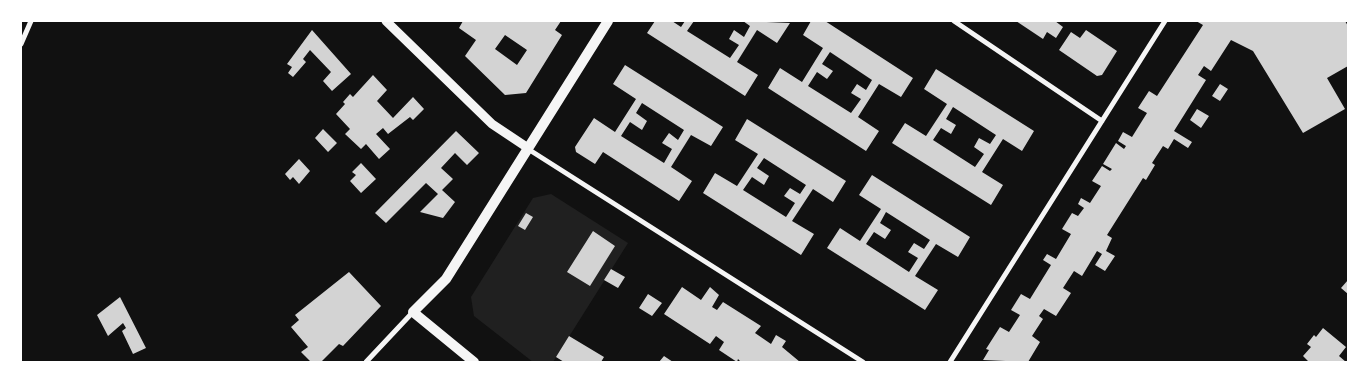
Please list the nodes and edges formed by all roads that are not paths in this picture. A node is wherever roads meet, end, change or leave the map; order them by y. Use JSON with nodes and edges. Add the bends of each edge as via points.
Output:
{"nodes":[{"id":1,"x":31,"y":21,"type":"edge"},
{"id":2,"x":386,"y":21,"type":"edge"},
{"id":3,"x":608,"y":21,"type":"edge"},
{"id":4,"x":954,"y":21,"type":"edge"},
{"id":5,"x":1165,"y":21,"type":"edge"},
{"id":6,"x":21,"y":44,"type":"edge"},
{"id":7,"x":1102,"y":121,"type":"junction"},
{"id":8,"x":528,"y":148,"type":"junction"},
{"id":9,"x":413,"y":312,"type":"junction"},
{"id":10,"x":366,"y":362,"type":"edge"},
{"id":11,"x":474,"y":362,"type":"edge"},
{"id":12,"x":863,"y":362,"type":"edge"},
{"id":13,"x":950,"y":362,"type":"edge"}],
"edges":[{"from":1,"to":6,"type":"street"},
{"from":2,"to":8,"type":"street","via":[[492,124]]},
{"from":3,"to":8,"type":"main road"},
{"from":4,"to":7,"type":"street"},
{"from":5,"to":7,"type":"street"},
{"from":7,"to":13,"type":"street"},
{"from":8,"to":9,"type":"main road","via":[[446,279]]},
{"from":8,"to":12,"type":"street"},
{"from":9,"to":10,"type":"street"},
{"from":9,"to":11,"type":"main road"}]}
